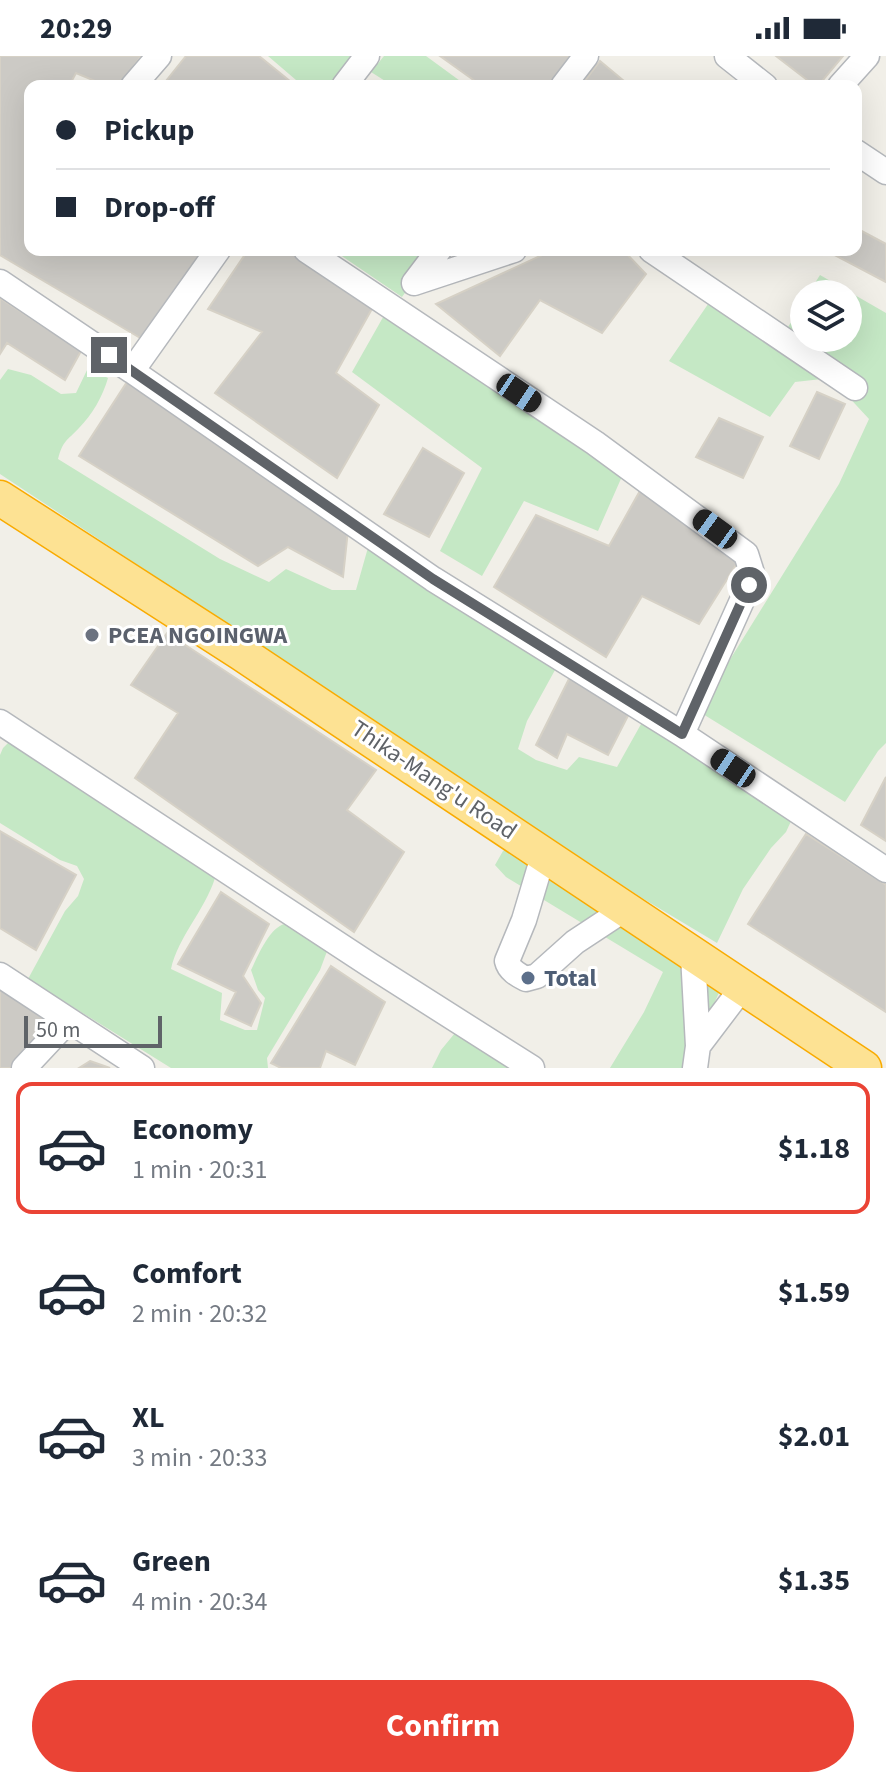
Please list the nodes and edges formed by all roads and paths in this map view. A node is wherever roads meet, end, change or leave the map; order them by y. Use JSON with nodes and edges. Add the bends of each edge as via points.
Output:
{"nodes":[{"id":1,"x":159,"y":56,"type":"edge"},
{"id":2,"x":367,"y":56,"type":"edge"},
{"id":3,"x":586,"y":56,"type":"edge"},
{"id":4,"x":727,"y":56,"type":"edge"},
{"id":5,"x":867,"y":56,"type":"edge"},
{"id":6,"x":138,"y":80,"type":"edge"},
{"id":7,"x":349,"y":80,"type":"edge"},
{"id":8,"x":568,"y":80,"type":"edge"},
{"id":9,"x":757,"y":80,"type":"edge"},
{"id":10,"x":845,"y":80,"type":"edge"},
{"id":11,"x":862,"y":156,"type":"edge"},
{"id":12,"x":886,"y":172,"type":"edge"},
{"id":13,"x":214,"y":256,"type":"edge"},
{"id":14,"x":315,"y":256,"type":"edge"},
{"id":15,"x":434,"y":256,"type":"edge"},
{"id":16,"x":496,"y":256,"type":"edge"},
{"id":17,"x":660,"y":256,"type":"edge"},
{"id":18,"x":0,"y":282,"type":"edge"},
{"id":19,"x":414,"y":283,"type":"junction"},
{"id":20,"x":393,"y":309,"type":"junction"},
{"id":21,"x":132,"y":371,"type":"junction"},
{"id":22,"x":855,"y":388,"type":"dead end"},
{"id":23,"x":0,"y":498,"type":"edge"},
{"id":24,"x":0,"y":722,"type":"edge"},
{"id":25,"x":682,"y":734,"type":"junction"},
{"id":26,"x":544,"y":853,"type":"junction"},
{"id":27,"x":886,"y":870,"type":"edge"},
{"id":28,"x":625,"y":909,"type":"junction"},
{"id":29,"x":693,"y":955,"type":"junction"},
{"id":30,"x":0,"y":975,"type":"edge"},
{"id":31,"x":742,"y":988,"type":"junction"},
{"id":32,"x":68,"y":1021,"type":"junction"},
{"id":33,"x":697,"y":1057,"type":"edge"},
{"id":34,"x":24,"y":1068,"type":"edge"},
{"id":35,"x":142,"y":1068,"type":"edge"},
{"id":36,"x":532,"y":1068,"type":"edge"},
{"id":37,"x":864,"y":1068,"type":"edge"}],
"edges":[{"from":1,"to":6,"type":"street"},
{"from":2,"to":7,"type":"street"},
{"from":3,"to":8,"type":"street"},
{"from":4,"to":9,"type":"street"},
{"from":5,"to":10,"type":"street"},
{"from":11,"to":12,"type":"street"},
{"from":13,"to":21,"type":"street"},
{"from":14,"to":20,"type":"street"},
{"from":15,"to":19,"type":"street"},
{"from":16,"to":19,"type":"street"},
{"from":17,"to":22,"type":"street"},
{"from":18,"to":21,"type":"street"},
{"from":19,"to":20,"type":"street"},
{"from":20,"to":25,"type":"street","via":[[595,443],[746,554],[752,573],[749,585]]},
{"from":21,"to":25,"type":"street","via":[[433,579]]},
{"from":23,"to":26,"type":"highway","name":"Thika-Mang'u Road"},
{"from":24,"to":36,"type":"street"},
{"from":25,"to":27,"type":"street"},
{"from":26,"to":28,"type":"highway","name":"Thika-Mang'u Road"},
{"from":26,"to":28,"type":"street","via":[[507,961],[518,975],[537,976]]},
{"from":28,"to":29,"type":"highway","name":"Thika-Mang'u Road"},
{"from":29,"to":31,"type":"highway","name":"Thika-Mang'u Road"},
{"from":29,"to":33,"type":"street"},
{"from":30,"to":32,"type":"street"},
{"from":31,"to":33,"type":"street"},
{"from":31,"to":37,"type":"highway","name":"Thika-Mang'u Road"},
{"from":32,"to":34,"type":"street"},
{"from":32,"to":35,"type":"street"}]}
